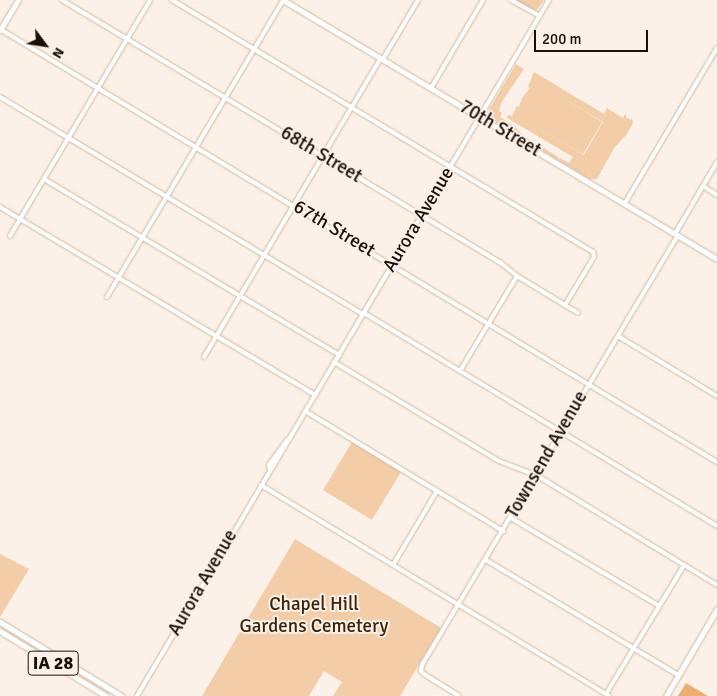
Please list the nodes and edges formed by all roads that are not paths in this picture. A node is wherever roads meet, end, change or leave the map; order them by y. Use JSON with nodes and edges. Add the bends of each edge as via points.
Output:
{"nodes":[{"id":1,"x":18,"y":0,"type":"edge"},
{"id":2,"x":62,"y":0,"type":"edge"},
{"id":3,"x":150,"y":0,"type":"edge"},
{"id":4,"x":172,"y":0,"type":"edge"},
{"id":5,"x":283,"y":0,"type":"edge"},
{"id":6,"x":418,"y":0,"type":"edge"},
{"id":7,"x":483,"y":0,"type":"edge"},
{"id":8,"x":511,"y":0,"type":"edge"},
{"id":9,"x":549,"y":0,"type":"edge"},
{"id":10,"x":540,"y":16,"type":"junction"},
{"id":11,"x":0,"y":30,"type":"edge"},
{"id":12,"x":127,"y":39,"type":"junction"},
{"id":13,"x":717,"y":48,"type":"edge"},
{"id":14,"x":254,"y":49,"type":"junction"},
{"id":15,"x":382,"y":59,"type":"junction"},
{"id":16,"x":98,"y":88,"type":"junction"},
{"id":17,"x":432,"y":88,"type":"junction"},
{"id":18,"x":0,"y":97,"type":"edge"},
{"id":19,"x":225,"y":98,"type":"junction"},
{"id":20,"x":352,"y":108,"type":"junction"},
{"id":21,"x":481,"y":118,"type":"junction"},
{"id":22,"x":68,"y":138,"type":"junction"},
{"id":23,"x":196,"y":147,"type":"junction"},
{"id":24,"x":323,"y":157,"type":"junction"},
{"id":25,"x":717,"y":162,"type":"edge"},
{"id":26,"x":451,"y":167,"type":"junction"},
{"id":27,"x":44,"y":179,"type":"junction"},
{"id":28,"x":703,"y":186,"type":"junction"},
{"id":29,"x":717,"y":195,"type":"edge"},
{"id":30,"x":166,"y":196,"type":"junction"},
{"id":31,"x":624,"y":203,"type":"junction"},
{"id":32,"x":294,"y":206,"type":"junction"},
{"id":33,"x":0,"y":207,"type":"edge"},
{"id":34,"x":422,"y":216,"type":"junction"},
{"id":35,"x":20,"y":219,"type":"junction"},
{"id":36,"x":676,"y":234,"type":"junction"},
{"id":37,"x":10,"y":236,"type":"dead end"},
{"id":38,"x":142,"y":237,"type":"junction"},
{"id":39,"x":265,"y":255,"type":"junction"},
{"id":40,"x":717,"y":259,"type":"edge"},
{"id":41,"x":393,"y":264,"type":"junction"},
{"id":42,"x":517,"y":276,"type":"junction"},
{"id":43,"x":118,"y":278,"type":"junction"},
{"id":44,"x":240,"y":296,"type":"junction"},
{"id":45,"x":106,"y":297,"type":"dead end"},
{"id":46,"x":565,"y":305,"type":"junction"},
{"id":47,"x":363,"y":313,"type":"junction"},
{"id":48,"x":578,"y":313,"type":"dead end"},
{"id":49,"x":488,"y":324,"type":"junction"},
{"id":50,"x":216,"y":336,"type":"junction"},
{"id":51,"x":618,"y":336,"type":"junction"},
{"id":52,"x":339,"y":355,"type":"junction"},
{"id":53,"x":204,"y":357,"type":"dead end"},
{"id":54,"x":334,"y":362,"type":"junction"},
{"id":55,"x":460,"y":371,"type":"junction"},
{"id":56,"x":589,"y":385,"type":"junction"},
{"id":57,"x":315,"y":395,"type":"junction"},
{"id":58,"x":717,"y":396,"type":"edge"},
{"id":59,"x":305,"y":411,"type":"junction"},
{"id":60,"x":561,"y":432,"type":"junction"},
{"id":61,"x":717,"y":462,"type":"edge"},
{"id":62,"x":536,"y":475,"type":"junction"},
{"id":63,"x":261,"y":485,"type":"junction"},
{"id":64,"x":437,"y":491,"type":"junction"},
{"id":65,"x":511,"y":518,"type":"junction"},
{"id":66,"x":717,"y":526,"type":"edge"},
{"id":67,"x":503,"y":531,"type":"junction"},
{"id":68,"x":486,"y":560,"type":"junction"},
{"id":69,"x":393,"y":565,"type":"junction"},
{"id":70,"x":684,"y":565,"type":"junction"},
{"id":71,"x":717,"y":585,"type":"edge"},
{"id":72,"x":459,"y":604,"type":"junction"},
{"id":73,"x":659,"y":606,"type":"junction"},
{"id":74,"x":717,"y":609,"type":"edge"},
{"id":75,"x":0,"y":622,"type":"edge"},
{"id":76,"x":0,"y":631,"type":"edge"},
{"id":77,"x":633,"y":649,"type":"junction"},
{"id":78,"x":678,"y":675,"type":"junction"},
{"id":79,"x":608,"y":695,"type":"edge"},
{"id":80,"x":106,"y":696,"type":"edge"},
{"id":81,"x":121,"y":696,"type":"edge"},
{"id":82,"x":137,"y":696,"type":"edge"},
{"id":83,"x":459,"y":696,"type":"edge"},
{"id":84,"x":666,"y":696,"type":"edge"}],
"edges":[{"from":1,"to":11,"type":"main road"},
{"from":2,"to":12,"type":"street","name":"68th Street"},
{"from":3,"to":12,"type":"street"},
{"from":4,"to":14,"type":"street"},
{"from":5,"to":14,"type":"street"},
{"from":5,"to":15,"type":"main road","name":"70th Street"},
{"from":6,"to":15,"type":"street"},
{"from":7,"to":17,"type":"street"},
{"from":8,"to":10,"type":"street"},
{"from":9,"to":10,"type":"street","name":"Aurora Avenue"},
{"from":10,"to":21,"type":"street","name":"Aurora Avenue"},
{"from":11,"to":16,"type":"street","name":"67th Street"},
{"from":12,"to":16,"type":"street"},
{"from":12,"to":19,"type":"street","name":"68th Street"},
{"from":13,"to":31,"type":"street"},
{"from":14,"to":19,"type":"street"},
{"from":14,"to":20,"type":"street"},
{"from":15,"to":17,"type":"main road","name":"70th Street"},
{"from":15,"to":20,"type":"street"},
{"from":16,"to":22,"type":"street"},
{"from":16,"to":23,"type":"street","name":"67th Street"},
{"from":17,"to":21,"type":"main road","name":"70th Street"},
{"from":18,"to":22,"type":"street"},
{"from":19,"to":23,"type":"street"},
{"from":19,"to":24,"type":"street","name":"68th Street"},
{"from":20,"to":24,"type":"street"},
{"from":20,"to":26,"type":"street"},
{"from":21,"to":26,"type":"street","name":"Aurora Avenue"},
{"from":21,"to":31,"type":"main road","name":"70th Street"},
{"from":22,"to":27,"type":"street"},
{"from":22,"to":30,"type":"street"},
{"from":23,"to":30,"type":"street"},
{"from":23,"to":32,"type":"street","name":"67th Street"},
{"from":24,"to":32,"type":"street"},
{"from":24,"to":34,"type":"street","name":"68th Street"},
{"from":25,"to":28,"type":"street","name":"Townsend Avenue"},
{"from":26,"to":34,"type":"street","name":"Aurora Avenue"},
{"from":26,"to":46,"type":"street","via":[[592,252],[594,257]]},
{"from":27,"to":35,"type":"street"},
{"from":27,"to":38,"type":"street"},
{"from":28,"to":29,"type":"street"},
{"from":28,"to":36,"type":"street","name":"Townsend Avenue"},
{"from":30,"to":38,"type":"street"},
{"from":30,"to":39,"type":"street"},
{"from":31,"to":36,"type":"main road","name":"70th Street"},
{"from":32,"to":39,"type":"street"},
{"from":32,"to":41,"type":"street","name":"67th Street"},
{"from":33,"to":35,"type":"street"},
{"from":34,"to":41,"type":"street","name":"Aurora Avenue"},
{"from":34,"to":42,"type":"street","name":"68th Street"},
{"from":35,"to":37,"type":"street"},
{"from":35,"to":43,"type":"street"},
{"from":36,"to":40,"type":"main road","name":"70th Street"},
{"from":36,"to":51,"type":"street","name":"Townsend Avenue"},
{"from":38,"to":43,"type":"street"},
{"from":38,"to":44,"type":"street"},
{"from":39,"to":44,"type":"street"},
{"from":39,"to":47,"type":"street"},
{"from":41,"to":47,"type":"street","name":"Aurora Avenue"},
{"from":41,"to":49,"type":"street","name":"67th Street"},
{"from":42,"to":46,"type":"street","name":"68th Street"},
{"from":42,"to":49,"type":"street"},
{"from":43,"to":45,"type":"street"},
{"from":43,"to":50,"type":"street"},
{"from":44,"to":50,"type":"street"},
{"from":44,"to":52,"type":"street"},
{"from":46,"to":48,"type":"street","name":"68th Street"},
{"from":47,"to":52,"type":"street","name":"Aurora Avenue"},
{"from":47,"to":55,"type":"street"},
{"from":49,"to":55,"type":"street"},
{"from":49,"to":56,"type":"street","name":"67th Street"},
{"from":50,"to":53,"type":"street"},
{"from":50,"to":57,"type":"street"},
{"from":51,"to":56,"type":"street","name":"Townsend Avenue"},
{"from":51,"to":58,"type":"street"},
{"from":52,"to":54,"type":"street","name":"Aurora Avenue"},
{"from":54,"to":57,"type":"street","name":"Aurora Avenue"},
{"from":54,"to":62,"type":"street","via":[[499,461]]},
{"from":55,"to":60,"type":"street"},
{"from":56,"to":60,"type":"street","name":"Townsend Avenue"},
{"from":56,"to":61,"type":"street","name":"67th Street"},
{"from":57,"to":59,"type":"street","name":"Aurora Avenue"},
{"from":59,"to":63,"type":"street","name":"Aurora Avenue","via":[[269,465]]},
{"from":59,"to":64,"type":"street"},
{"from":60,"to":62,"type":"street","name":"Townsend Avenue"},
{"from":60,"to":66,"type":"street"},
{"from":62,"to":65,"type":"street","name":"Townsend Avenue"},
{"from":62,"to":70,"type":"street"},
{"from":63,"to":69,"type":"street"},
{"from":63,"to":82,"type":"street","name":"Aurora Avenue"},
{"from":64,"to":67,"type":"street"},
{"from":64,"to":69,"type":"street"},
{"from":65,"to":67,"type":"street","name":"Townsend Avenue"},
{"from":65,"to":73,"type":"street"},
{"from":67,"to":68,"type":"street","name":"Townsend Avenue"},
{"from":68,"to":72,"type":"street","name":"Townsend Avenue"},
{"from":68,"to":77,"type":"street"},
{"from":69,"to":72,"type":"street"},
{"from":70,"to":71,"type":"street"},
{"from":70,"to":73,"type":"street"},
{"from":72,"to":79,"type":"street"},
{"from":72,"to":83,"type":"street","name":"Townsend Avenue","via":[[422,665],[425,676]]},
{"from":73,"to":77,"type":"street"},
{"from":74,"to":78,"type":"main road"},
{"from":75,"to":81,"type":"main road","number":"IA 28"},
{"from":76,"to":80,"type":"main road","number":"IA 28"},
{"from":77,"to":78,"type":"street"},
{"from":77,"to":79,"type":"street"},
{"from":78,"to":84,"type":"main road"}]}
